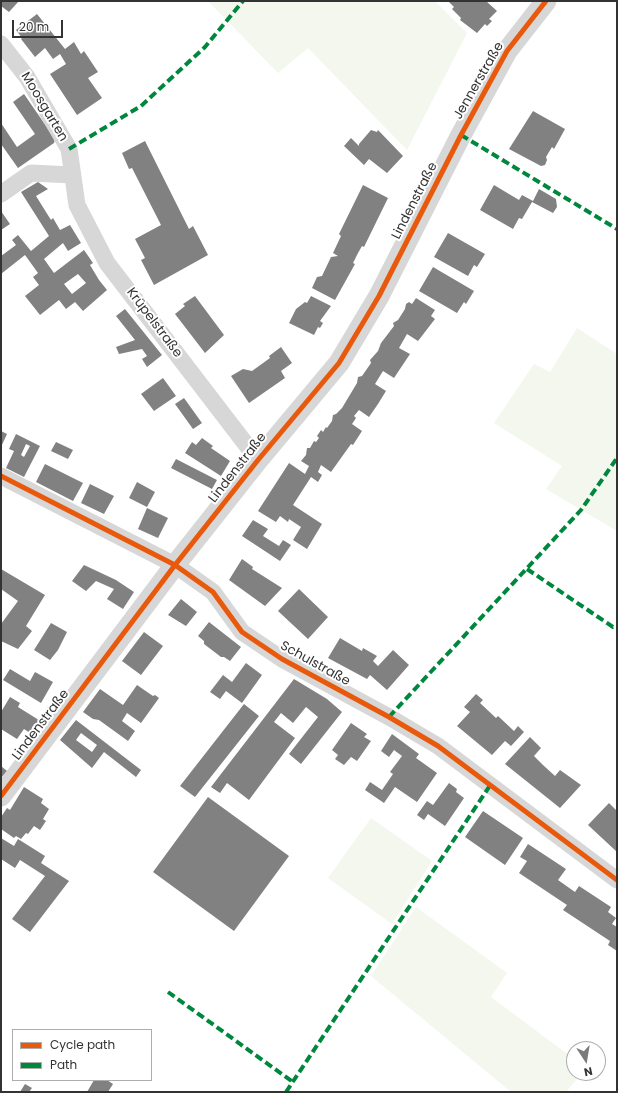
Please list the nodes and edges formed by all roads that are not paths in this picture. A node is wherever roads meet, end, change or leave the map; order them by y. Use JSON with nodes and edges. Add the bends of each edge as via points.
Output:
{"nodes":[{"id":1,"x":546,"y":1,"type":"edge"},
{"id":2,"x":1,"y":44,"type":"edge"},
{"id":3,"x":462,"y":135,"type":"joint"},
{"id":4,"x":72,"y":176,"type":"junction"},
{"id":5,"x":1,"y":194,"type":"edge"},
{"id":6,"x":258,"y":460,"type":"junction"},
{"id":7,"x":1,"y":476,"type":"edge"},
{"id":8,"x":175,"y":565,"type":"junction"},
{"id":9,"x":1,"y":796,"type":"edge"},
{"id":10,"x":617,"y":880,"type":"edge"}],
"edges":[{"from":1,"to":3,"type":"street","name":"Jennerstraße","via":[[507,51]]},
{"from":2,"to":4,"type":"street","name":"Moosgarten","via":[[27,77],[69,149]]},
{"from":3,"to":6,"type":"street","name":"Lindenstraße","via":[[380,296],[339,363]]},
{"from":4,"to":5,"type":"street","via":[[31,173]]},
{"from":4,"to":6,"type":"street","name":"Krüpelstraße","via":[[77,205],[108,263]]},
{"from":6,"to":8,"type":"street","name":"Lindenstraße"},
{"from":7,"to":8,"type":"street","name":"Schulstraße"},
{"from":8,"to":9,"type":"street","name":"Lindenstraße"},
{"from":8,"to":10,"type":"street","name":"Schulstraße","via":[[213,592],[242,632],[282,659],[389,716],[438,746]]}]}
